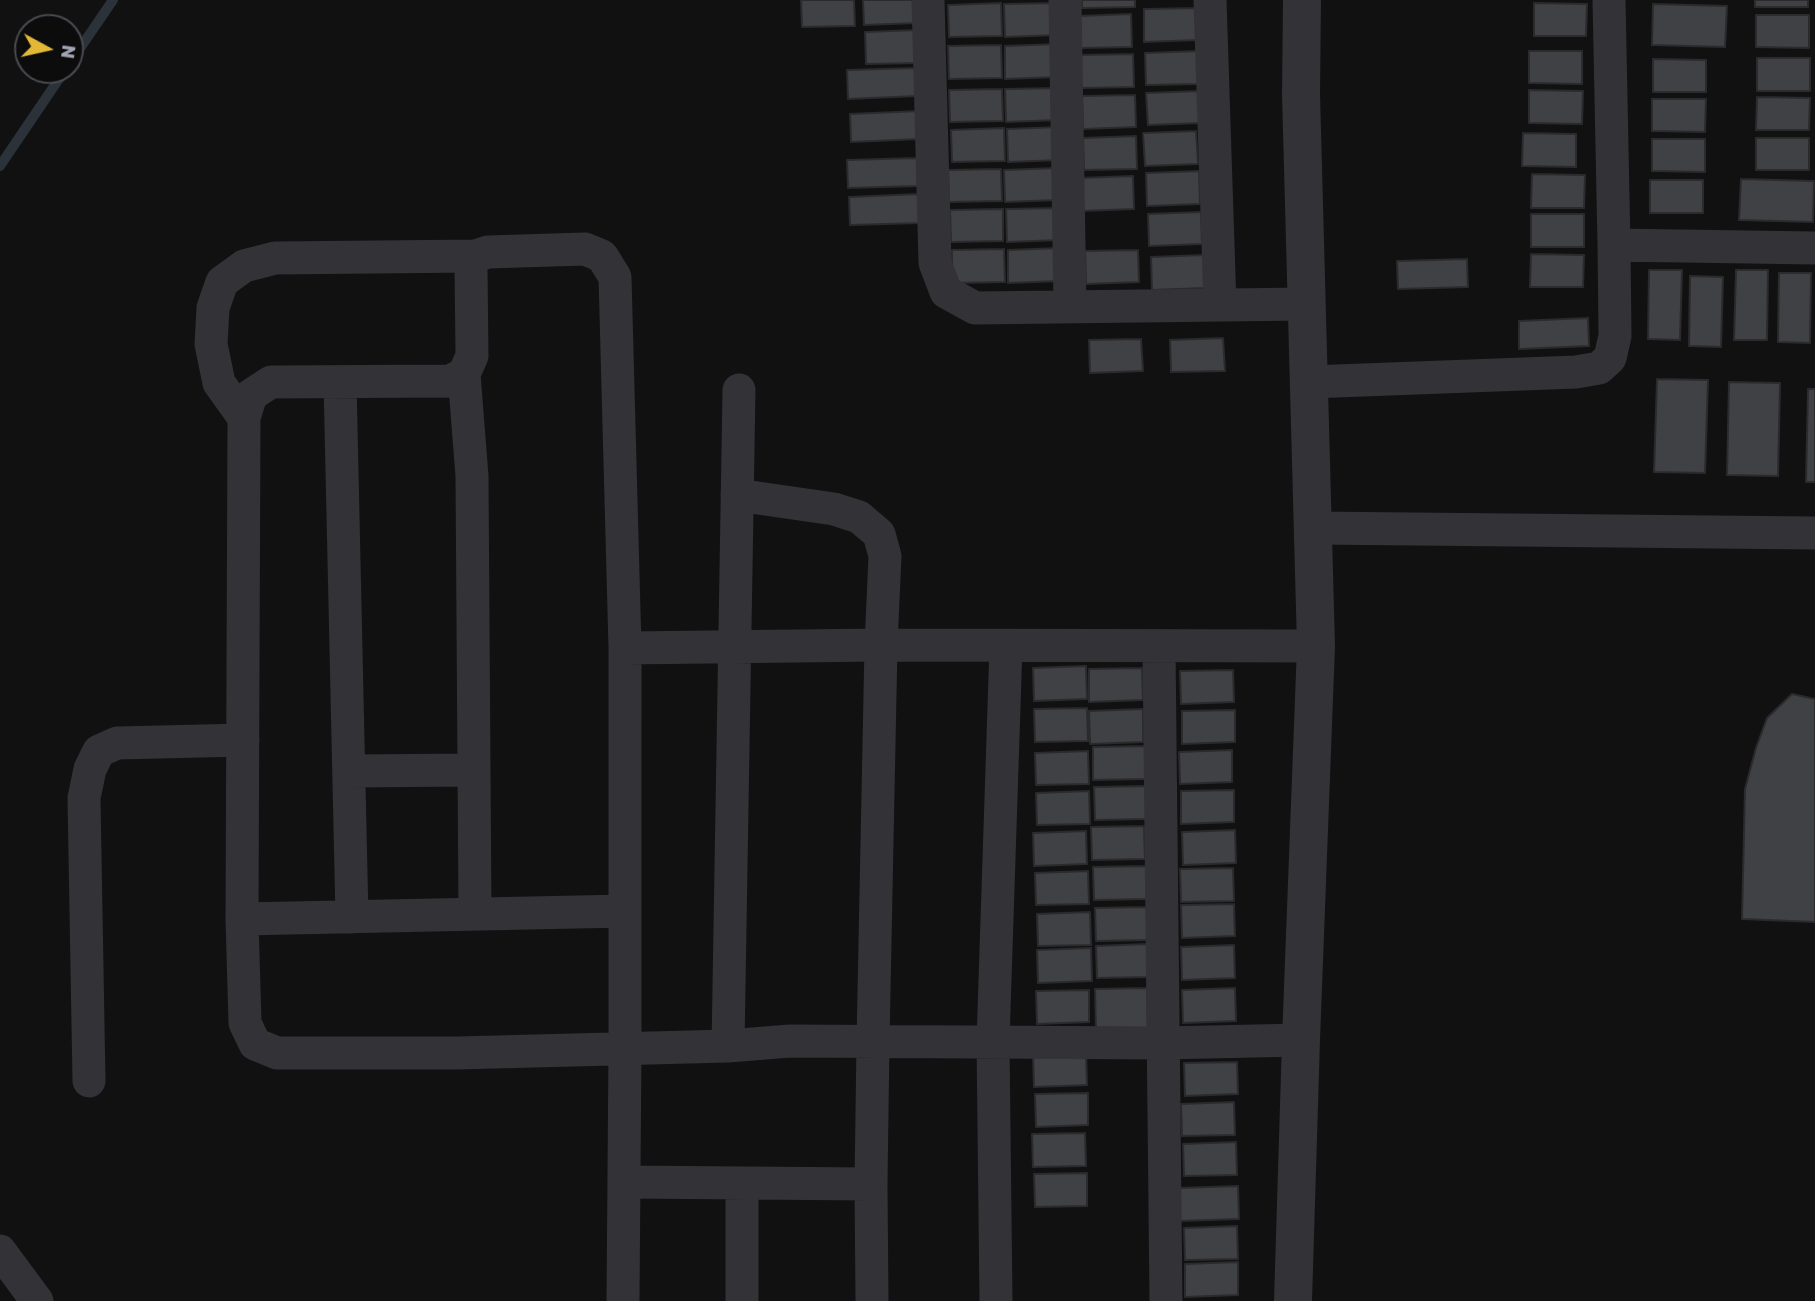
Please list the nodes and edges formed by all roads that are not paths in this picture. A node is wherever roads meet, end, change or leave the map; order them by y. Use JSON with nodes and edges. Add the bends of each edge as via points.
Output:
{"nodes":[{"id":1,"x":929,"y":0,"type":"edge"},
{"id":2,"x":1065,"y":0,"type":"edge"},
{"id":3,"x":1210,"y":0,"type":"edge"},
{"id":4,"x":1302,"y":0,"type":"edge"},
{"id":5,"x":1609,"y":0,"type":"edge"},
{"id":6,"x":1614,"y":245,"type":"junction"},
{"id":7,"x":1815,"y":248,"type":"edge"},
{"id":8,"x":476,"y":256,"type":"junction"},
{"id":9,"x":1307,"y":304,"type":"junction"},
{"id":10,"x":1220,"y":306,"type":"junction"},
{"id":11,"x":1070,"y":307,"type":"junction"},
{"id":12,"x":464,"y":374,"type":"junction"},
{"id":13,"x":340,"y":382,"type":"junction"},
{"id":14,"x":1310,"y":382,"type":"junction"},
{"id":15,"x":739,"y":390,"type":"dead end"},
{"id":16,"x":244,"y":418,"type":"junction"},
{"id":17,"x":737,"y":495,"type":"junction"},
{"id":18,"x":1314,"y":528,"type":"junction"},
{"id":19,"x":1815,"y":533,"type":"edge"},
{"id":20,"x":881,"y":645,"type":"junction"},
{"id":21,"x":1006,"y":646,"type":"junction"},
{"id":22,"x":1159,"y":646,"type":"junction"},
{"id":23,"x":1316,"y":646,"type":"junction"},
{"id":24,"x":625,"y":648,"type":"junction"},
{"id":25,"x":735,"y":648,"type":"junction"},
{"id":26,"x":243,"y":740,"type":"junction"},
{"id":27,"x":474,"y":770,"type":"junction"},
{"id":28,"x":349,"y":771,"type":"junction"},
{"id":29,"x":625,"y":911,"type":"junction"},
{"id":30,"x":475,"y":914,"type":"junction"},
{"id":31,"x":352,"y":917,"type":"junction"},
{"id":32,"x":243,"y":919,"type":"junction"},
{"id":33,"x":1301,"y":1040,"type":"junction"},
{"id":34,"x":873,"y":1041,"type":"junction"},
{"id":35,"x":993,"y":1041,"type":"junction"},
{"id":36,"x":1163,"y":1043,"type":"junction"},
{"id":37,"x":728,"y":1046,"type":"junction"},
{"id":38,"x":625,"y":1047,"type":"junction"},
{"id":39,"x":89,"y":1081,"type":"dead end"},
{"id":40,"x":624,"y":1182,"type":"junction"},
{"id":41,"x":742,"y":1183,"type":"junction"},
{"id":42,"x":871,"y":1184,"type":"junction"},
{"id":43,"x":0,"y":1251,"type":"edge"},
{"id":44,"x":37,"y":1301,"type":"edge"},
{"id":45,"x":623,"y":1301,"type":"edge"},
{"id":46,"x":742,"y":1301,"type":"edge"},
{"id":47,"x":872,"y":1301,"type":"edge"},
{"id":48,"x":996,"y":1301,"type":"edge"},
{"id":49,"x":1166,"y":1301,"type":"edge"},
{"id":50,"x":1293,"y":1301,"type":"edge"}],
"edges":[{"from":1,"to":11,"type":"street","via":[[935,263],[946,292],[975,308]]},
{"from":2,"to":11,"type":"street"},
{"from":3,"to":10,"type":"street"},
{"from":4,"to":9,"type":"street"},
{"from":5,"to":6,"type":"street"},
{"from":6,"to":7,"type":"street"},
{"from":6,"to":14,"type":"street","via":[[1615,336],[1610,358],[1599,368]]},
{"from":8,"to":12,"type":"street","via":[[471,266],[472,356]]},
{"from":8,"to":16,"type":"street","via":[[275,258],[244,266],[222,282],[213,308],[211,344],[219,383]]},
{"from":8,"to":24,"type":"street","via":[[585,249],[602,256],[615,277]]},
{"from":9,"to":10,"type":"street"},
{"from":9,"to":14,"type":"street"},
{"from":10,"to":11,"type":"street"},
{"from":12,"to":13,"type":"street","via":[[450,381]]},
{"from":12,"to":27,"type":"street","via":[[472,476]]},
{"from":13,"to":16,"type":"street","via":[[271,382],[251,395]]},
{"from":13,"to":28,"type":"street"},
{"from":14,"to":18,"type":"street"},
{"from":15,"to":17,"type":"street"},
{"from":16,"to":26,"type":"street"},
{"from":17,"to":20,"type":"street","via":[[834,509],[859,517],[879,534],[885,556]]},
{"from":17,"to":25,"type":"street"},
{"from":18,"to":19,"type":"street"},
{"from":18,"to":23,"type":"street"},
{"from":20,"to":21,"type":"street"},
{"from":20,"to":25,"type":"street"},
{"from":20,"to":34,"type":"street"},
{"from":21,"to":22,"type":"street"},
{"from":21,"to":35,"type":"street"},
{"from":22,"to":23,"type":"street"},
{"from":22,"to":36,"type":"street"},
{"from":23,"to":33,"type":"street"},
{"from":24,"to":25,"type":"street"},
{"from":24,"to":29,"type":"street"},
{"from":25,"to":37,"type":"street"},
{"from":26,"to":32,"type":"street"},
{"from":26,"to":39,"type":"street","via":[[117,743],[99,751],[90,769],[84,798]]},
{"from":27,"to":28,"type":"street"},
{"from":27,"to":30,"type":"street"},
{"from":28,"to":31,"type":"street"},
{"from":29,"to":30,"type":"street"},
{"from":29,"to":38,"type":"street"},
{"from":30,"to":31,"type":"street"},
{"from":31,"to":32,"type":"street"},
{"from":32,"to":38,"type":"street","via":[[245,1023],[255,1044],[277,1053]]},
{"from":33,"to":36,"type":"street"},
{"from":33,"to":50,"type":"street"},
{"from":34,"to":35,"type":"street"},
{"from":34,"to":37,"type":"street"},
{"from":34,"to":42,"type":"street"},
{"from":35,"to":36,"type":"street"},
{"from":35,"to":48,"type":"street"},
{"from":36,"to":49,"type":"street"},
{"from":37,"to":38,"type":"street"},
{"from":38,"to":40,"type":"street"},
{"from":40,"to":41,"type":"street"},
{"from":40,"to":45,"type":"street"},
{"from":41,"to":42,"type":"street"},
{"from":41,"to":46,"type":"street"},
{"from":42,"to":47,"type":"street"},
{"from":43,"to":44,"type":"street"}]}
